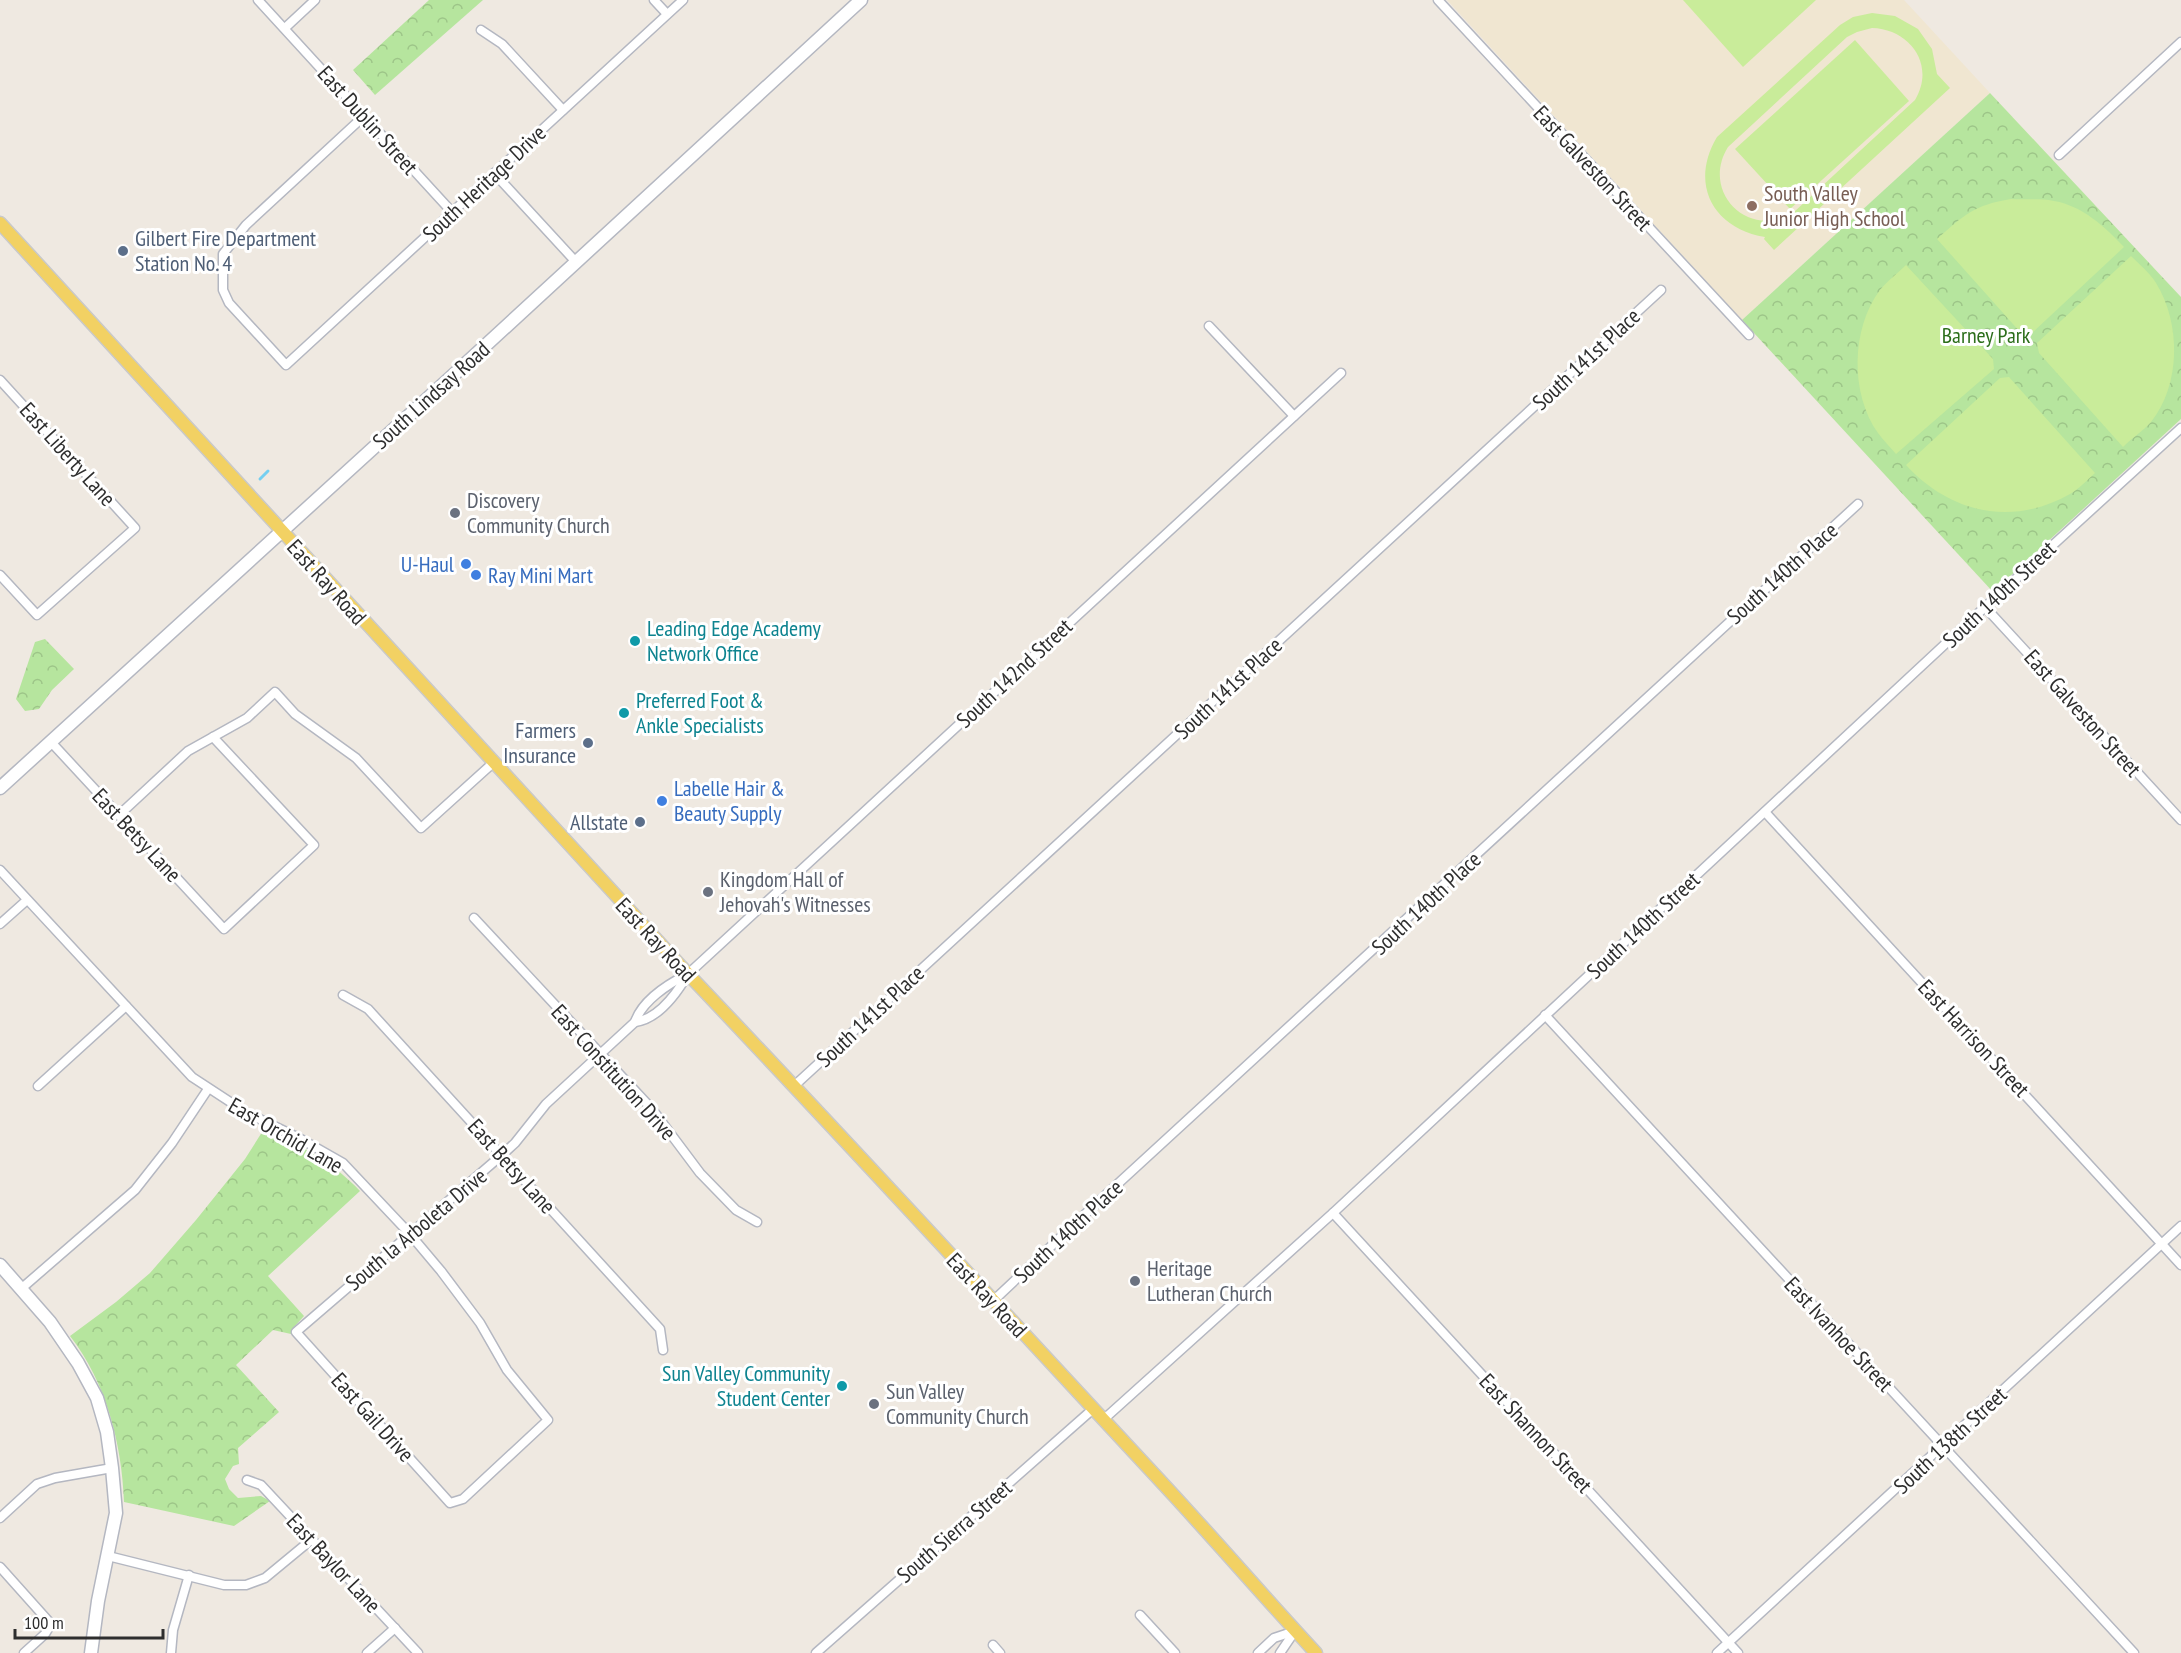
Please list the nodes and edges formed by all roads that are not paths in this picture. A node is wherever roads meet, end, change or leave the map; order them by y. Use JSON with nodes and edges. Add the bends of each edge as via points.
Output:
{"nodes":[{"id":1,"x":258,"y":0,"type":"edge"},
{"id":2,"x":315,"y":0,"type":"edge"},
{"id":3,"x":654,"y":0,"type":"edge"},
{"id":4,"x":682,"y":0,"type":"edge"},
{"id":5,"x":861,"y":0,"type":"edge"},
{"id":6,"x":1438,"y":0,"type":"edge"},
{"id":7,"x":666,"y":14,"type":"junction"},
{"id":8,"x":285,"y":28,"type":"junction"},
{"id":9,"x":481,"y":30,"type":"dead end"},
{"id":10,"x":2181,"y":42,"type":"edge"},
{"id":11,"x":563,"y":110,"type":"junction"},
{"id":12,"x":364,"y":116,"type":"junction"},
{"id":13,"x":2059,"y":155,"type":"dead end"},
{"id":14,"x":494,"y":173,"type":"junction"},
{"id":15,"x":452,"y":212,"type":"junction"},
{"id":16,"x":0,"y":223,"type":"edge"},
{"id":17,"x":576,"y":262,"type":"junction"},
{"id":18,"x":1661,"y":290,"type":"dead end"},
{"id":19,"x":1209,"y":326,"type":"dead end"},
{"id":20,"x":1749,"y":335,"type":"dead end"},
{"id":21,"x":1341,"y":373,"type":"dead end"},
{"id":22,"x":0,"y":380,"type":"edge"},
{"id":23,"x":1294,"y":416,"type":"junction"},
{"id":24,"x":2181,"y":428,"type":"edge"},
{"id":25,"x":1858,"y":504,"type":"dead end"},
{"id":26,"x":281,"y":532,"type":"junction"},
{"id":27,"x":0,"y":575,"type":"edge"},
{"id":28,"x":1985,"y":607,"type":"junction"},
{"id":29,"x":213,"y":736,"type":"junction"},
{"id":30,"x":51,"y":742,"type":"junction"},
{"id":31,"x":493,"y":763,"type":"junction"},
{"id":32,"x":0,"y":788,"type":"edge"},
{"id":33,"x":1765,"y":812,"type":"junction"},
{"id":34,"x":119,"y":815,"type":"junction"},
{"id":35,"x":2181,"y":820,"type":"edge"},
{"id":36,"x":0,"y":870,"type":"edge"},
{"id":37,"x":27,"y":900,"type":"junction"},
{"id":38,"x":474,"y":918,"type":"dead end"},
{"id":39,"x":0,"y":924,"type":"edge"},
{"id":40,"x":688,"y":974,"type":"junction"},
{"id":41,"x":343,"y":995,"type":"dead end"},
{"id":42,"x":126,"y":1006,"type":"junction"},
{"id":43,"x":1545,"y":1015,"type":"junction"},
{"id":44,"x":601,"y":1053,"type":"junction"},
{"id":45,"x":38,"y":1086,"type":"dead end"},
{"id":46,"x":794,"y":1086,"type":"junction"},
{"id":47,"x":208,"y":1089,"type":"junction"},
{"id":48,"x":503,"y":1154,"type":"junction"},
{"id":49,"x":1333,"y":1213,"type":"junction"},
{"id":50,"x":757,"y":1222,"type":"dead end"},
{"id":51,"x":2181,"y":1226,"type":"edge"},
{"id":52,"x":409,"y":1233,"type":"junction"},
{"id":53,"x":2161,"y":1244,"type":"junction"},
{"id":54,"x":0,"y":1265,"type":"edge"},
{"id":55,"x":2181,"y":1265,"type":"edge"},
{"id":56,"x":22,"y":1288,"type":"junction"},
{"id":57,"x":993,"y":1301,"type":"junction"},
{"id":58,"x":296,"y":1332,"type":"joint"},
{"id":59,"x":663,"y":1350,"type":"dead end"},
{"id":60,"x":1093,"y":1409,"type":"junction"},
{"id":61,"x":1103,"y":1420,"type":"junction"},
{"id":62,"x":1943,"y":1447,"type":"junction"},
{"id":63,"x":112,"y":1468,"type":"junction"},
{"id":64,"x":247,"y":1480,"type":"dead end"},
{"id":65,"x":450,"y":1503,"type":"joint"},
{"id":66,"x":0,"y":1518,"type":"edge"},
{"id":67,"x":311,"y":1540,"type":"junction"},
{"id":68,"x":108,"y":1556,"type":"junction"},
{"id":69,"x":0,"y":1567,"type":"edge"},
{"id":70,"x":189,"y":1575,"type":"junction"},
{"id":71,"x":1140,"y":1615,"type":"dead end"},
{"id":72,"x":395,"y":1628,"type":"junction"},
{"id":73,"x":1295,"y":1631,"type":"junction"},
{"id":74,"x":1729,"y":1643,"type":"junction"},
{"id":75,"x":993,"y":1645,"type":"dead end"},
{"id":76,"x":24,"y":1653,"type":"edge"},
{"id":77,"x":91,"y":1653,"type":"edge"},
{"id":78,"x":171,"y":1653,"type":"edge"},
{"id":79,"x":367,"y":1653,"type":"edge"},
{"id":80,"x":418,"y":1653,"type":"edge"},
{"id":81,"x":816,"y":1653,"type":"edge"},
{"id":82,"x":1000,"y":1653,"type":"edge"},
{"id":83,"x":1174,"y":1653,"type":"edge"},
{"id":84,"x":1258,"y":1653,"type":"edge"},
{"id":85,"x":1280,"y":1653,"type":"edge"},
{"id":86,"x":1316,"y":1653,"type":"edge"},
{"id":87,"x":1718,"y":1653,"type":"edge"},
{"id":88,"x":1738,"y":1653,"type":"edge"},
{"id":89,"x":2134,"y":1653,"type":"edge"}],
"edges":[{"from":1,"to":8,"type":"street","name":"East Dublin Street"},
{"from":2,"to":8,"type":"street"},
{"from":3,"to":7,"type":"street"},
{"from":4,"to":7,"type":"street","name":"South Heritage Drive"},
{"from":5,"to":17,"type":"main road","name":"South Lindsay Road"},
{"from":6,"to":20,"type":"street","name":"East Galveston Street"},
{"from":7,"to":11,"type":"street","name":"South Heritage Drive"},
{"from":8,"to":12,"type":"street","name":"East Dublin Street"},
{"from":9,"to":11,"type":"street","via":[[502,44]]},
{"from":10,"to":13,"type":"street"},
{"from":11,"to":14,"type":"street","name":"South Heritage Drive"},
{"from":12,"to":15,"type":"street","name":"East Dublin Street"},
{"from":12,"to":15,"type":"street","name":"South Heritage Drive","via":[[246,225],[223,254],[223,290],[229,303],[286,365]]},
{"from":14,"to":15,"type":"street","name":"South Heritage Drive"},
{"from":14,"to":17,"type":"street"},
{"from":16,"to":26,"type":"main road","name":"East Ray Road"},
{"from":17,"to":26,"type":"main road","name":"South Lindsay Road"},
{"from":18,"to":46,"type":"street","name":"South 141st Place"},
{"from":19,"to":23,"type":"street"},
{"from":21,"to":23,"type":"street","name":"South 142nd Street"},
{"from":22,"to":27,"type":"street","name":"East Liberty Lane","via":[[135,528],[37,615]]},
{"from":23,"to":40,"type":"street","name":"South 142nd Street"},
{"from":24,"to":28,"type":"street","name":"South 140th Street"},
{"from":25,"to":57,"type":"street","name":"South 140th Place"},
{"from":26,"to":30,"type":"main road","name":"South Lindsay Road"},
{"from":26,"to":31,"type":"main road","name":"East Ray Road"},
{"from":28,"to":33,"type":"street","name":"South 140th Street"},
{"from":28,"to":35,"type":"street","name":"East Galveston Street"},
{"from":29,"to":31,"type":"street","via":[[247,718],[274,692],[295,714],[356,758],[421,828]]},
{"from":29,"to":34,"type":"street","via":[[188,751]]},
{"from":29,"to":34,"type":"street","name":"East Betsy Lane","via":[[314,845],[224,929]]},
{"from":30,"to":32,"type":"main road","name":"South Lindsay Road"},
{"from":30,"to":34,"type":"street","name":"East Betsy Lane"},
{"from":31,"to":40,"type":"main road","name":"East Ray Road"},
{"from":33,"to":43,"type":"street","name":"South 140th Street"},
{"from":33,"to":53,"type":"street","name":"East Harrison Street"},
{"from":36,"to":37,"type":"street","name":"East Orchid Lane"},
{"from":37,"to":39,"type":"street"},
{"from":37,"to":42,"type":"street","name":"East Orchid Lane"},
{"from":38,"to":44,"type":"street","name":"East Constitution Drive"},
{"from":40,"to":44,"type":"street","name":"South la Arboleta Drive","via":[[675,994],[646,1021],[635,1022]]},
{"from":40,"to":46,"type":"main road","name":"East Ray Road"},
{"from":41,"to":48,"type":"street","name":"East Betsy Lane","via":[[368,1009]]},
{"from":42,"to":45,"type":"street"},
{"from":42,"to":47,"type":"street","name":"East Orchid Lane"},
{"from":43,"to":49,"type":"street","name":"South 140th Street"},
{"from":43,"to":62,"type":"street","name":"East Ivanhoe Street"},
{"from":44,"to":48,"type":"street","name":"South la Arboleta Drive","via":[[546,1104]]},
{"from":44,"to":50,"type":"street","name":"East Constitution Drive","via":[[652,1109],[700,1173],[736,1210]]},
{"from":46,"to":57,"type":"main road","name":"East Ray Road"},
{"from":47,"to":52,"type":"street","name":"East Orchid Lane","via":[[343,1163]]},
{"from":47,"to":56,"type":"street","via":[[135,1190]]},
{"from":48,"to":52,"type":"street","name":"South la Arboleta Drive"},
{"from":48,"to":59,"type":"street","name":"East Betsy Lane","via":[[660,1329]]},
{"from":49,"to":61,"type":"street","name":"South 140th Street"},
{"from":49,"to":74,"type":"street","name":"East Shannon Street"},
{"from":51,"to":53,"type":"street","name":"South 138th Street"},
{"from":52,"to":58,"type":"street","name":"South la Arboleta Drive"},
{"from":52,"to":65,"type":"street","name":"East Orchid Lane","via":[[480,1323],[507,1370],[548,1420],[463,1499]]},
{"from":53,"to":55,"type":"street","name":"East Harrison Street"},
{"from":53,"to":62,"type":"street","name":"South 138th Street"},
{"from":54,"to":56,"type":"main road"},
{"from":56,"to":63,"type":"main road","via":[[50,1322],[98,1398]]},
{"from":57,"to":60,"type":"main road","name":"East Ray Road"},
{"from":58,"to":65,"type":"street","name":"East Gail Drive"},
{"from":60,"to":61,"type":"main road","name":"East Ray Road"},
{"from":60,"to":81,"type":"street","name":"South Sierra Street"},
{"from":61,"to":73,"type":"main road","name":"East Ray Road"},
{"from":62,"to":74,"type":"street","name":"South 138th Street"},
{"from":62,"to":89,"type":"street","name":"East Ivanhoe Street"},
{"from":63,"to":66,"type":"street","via":[[38,1484]]},
{"from":63,"to":68,"type":"main road","via":[[116,1513]]},
{"from":64,"to":67,"type":"street","name":"East Baylor Lane","via":[[261,1485]]},
{"from":67,"to":70,"type":"street","via":[[265,1578],[246,1585],[224,1585]]},
{"from":67,"to":72,"type":"street","name":"East Baylor Lane"},
{"from":68,"to":70,"type":"street"},
{"from":68,"to":77,"type":"main road"},
{"from":69,"to":76,"type":"street","via":[[51,1624]]},
{"from":70,"to":78,"type":"street","via":[[173,1630]]},
{"from":71,"to":83,"type":"street"},
{"from":72,"to":79,"type":"street"},
{"from":72,"to":80,"type":"street","name":"East Baylor Lane"},
{"from":73,"to":84,"type":"street","via":[[1274,1638]]},
{"from":73,"to":85,"type":"street"},
{"from":73,"to":86,"type":"main road","name":"East Ray Road"},
{"from":74,"to":87,"type":"street","name":"South 138th Street"},
{"from":74,"to":88,"type":"street","name":"East Shannon Street"},
{"from":75,"to":82,"type":"street"}]}
